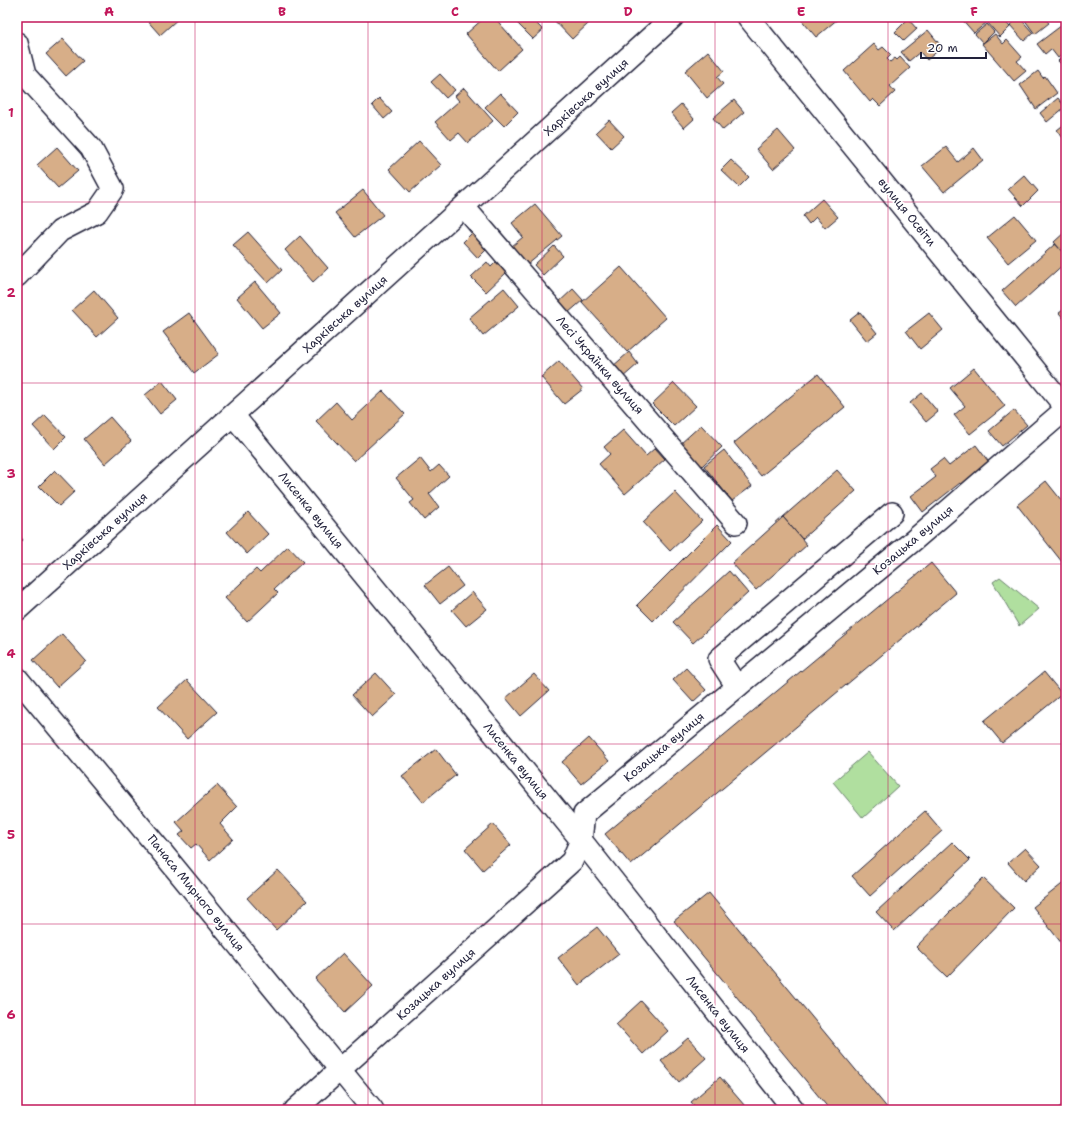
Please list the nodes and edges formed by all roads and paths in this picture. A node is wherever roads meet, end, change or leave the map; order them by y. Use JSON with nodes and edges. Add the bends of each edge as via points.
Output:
{"nodes":[{"id":1,"x":673,"y":17,"type":"edge"},
{"id":2,"x":748,"y":17,"type":"edge"},
{"id":3,"x":17,"y":43,"type":"edge"},
{"id":4,"x":464,"y":207,"type":"junction"},
{"id":5,"x":17,"y":276,"type":"edge"},
{"id":6,"x":1066,"y":408,"type":"edge"},
{"id":7,"x":233,"y":415,"type":"junction"},
{"id":8,"x":892,"y":513,"type":"dead end"},
{"id":9,"x":736,"y":523,"type":"dead end"},
{"id":10,"x":17,"y":610,"type":"edge"},
{"id":11,"x":17,"y":678,"type":"edge"},
{"id":12,"x":737,"y":687,"type":"junction"},
{"id":13,"x":581,"y":840,"type":"junction"},
{"id":14,"x":341,"y":1070,"type":"junction"},
{"id":15,"x":295,"y":1110,"type":"edge"},
{"id":16,"x":373,"y":1110,"type":"edge"},
{"id":17,"x":794,"y":1110,"type":"edge"}],
"edges":[{"from":1,"to":4,"type":"street","name":"Харківська вулиця"},
{"from":2,"to":6,"type":"street","name":"вулиця Освіти"},
{"from":3,"to":5,"type":"street","via":[[25,75],[91,148],[113,189],[97,212],[60,231]]},
{"from":4,"to":7,"type":"street","name":"Харківська вулиця"},
{"from":4,"to":9,"type":"street","name":"Лесі Українки вулиця"},
{"from":6,"to":12,"type":"street","name":"Козацька вулиця","via":[[914,540]]},
{"from":7,"to":10,"type":"street","name":"Харківська вулиця"},
{"from":7,"to":13,"type":"street","name":"Лисенка вулиця"},
{"from":8,"to":12,"type":"street","via":[[719,659]]},
{"from":11,"to":14,"type":"street","name":"Панаса Мирного вулиця"},
{"from":12,"to":13,"type":"street","name":"Козацька вулиця","via":[[584,814]]},
{"from":13,"to":14,"type":"street","name":"Козацька вулиця","via":[[572,861]]},
{"from":13,"to":17,"type":"street","name":"Лисенка вулиця"},
{"from":14,"to":15,"type":"street","name":"Козацька вулиця"},
{"from":14,"to":16,"type":"street","name":"Панаса Мирного вулиця"}]}
